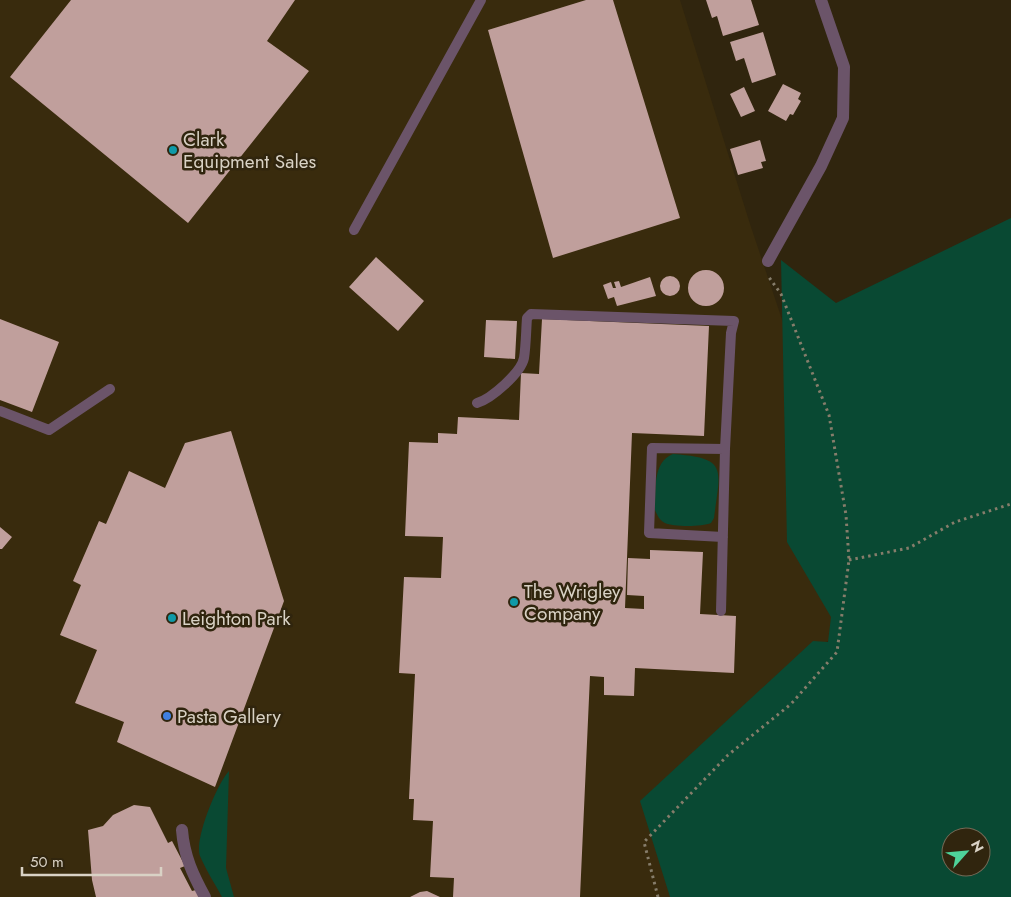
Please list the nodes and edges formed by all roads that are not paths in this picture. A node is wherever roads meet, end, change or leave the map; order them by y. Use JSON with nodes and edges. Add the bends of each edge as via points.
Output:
{"nodes":[{"id":1,"x":481,"y":0,"type":"edge"},
{"id":2,"x":821,"y":0,"type":"edge"},
{"id":3,"x":354,"y":230,"type":"dead end"},
{"id":4,"x":768,"y":261,"type":"dead end"},
{"id":5,"x":110,"y":389,"type":"dead end"},
{"id":6,"x":477,"y":402,"type":"dead end"},
{"id":7,"x":0,"y":411,"type":"edge"},
{"id":8,"x":725,"y":449,"type":"junction"},
{"id":9,"x":723,"y":537,"type":"junction"},
{"id":10,"x":721,"y":611,"type":"dead end"},
{"id":11,"x":182,"y":830,"type":"dead end"},
{"id":12,"x":206,"y":897,"type":"edge"}],
"edges":[{"from":1,"to":3,"type":"lane"},
{"from":2,"to":4,"type":"street","via":[[844,67],[843,118]]},
{"from":5,"to":7,"type":"lane","via":[[49,430]]},
{"from":6,"to":8,"type":"lane","via":[[484,401],[500,389],[520,367],[524,358],[527,318],[531,314],[734,321]]},
{"from":8,"to":9,"type":"lane"},
{"from":8,"to":9,"type":"lane","via":[[652,448],[649,533]]},
{"from":9,"to":10,"type":"lane"},
{"from":11,"to":12,"type":"street","via":[[188,865]]}]}
